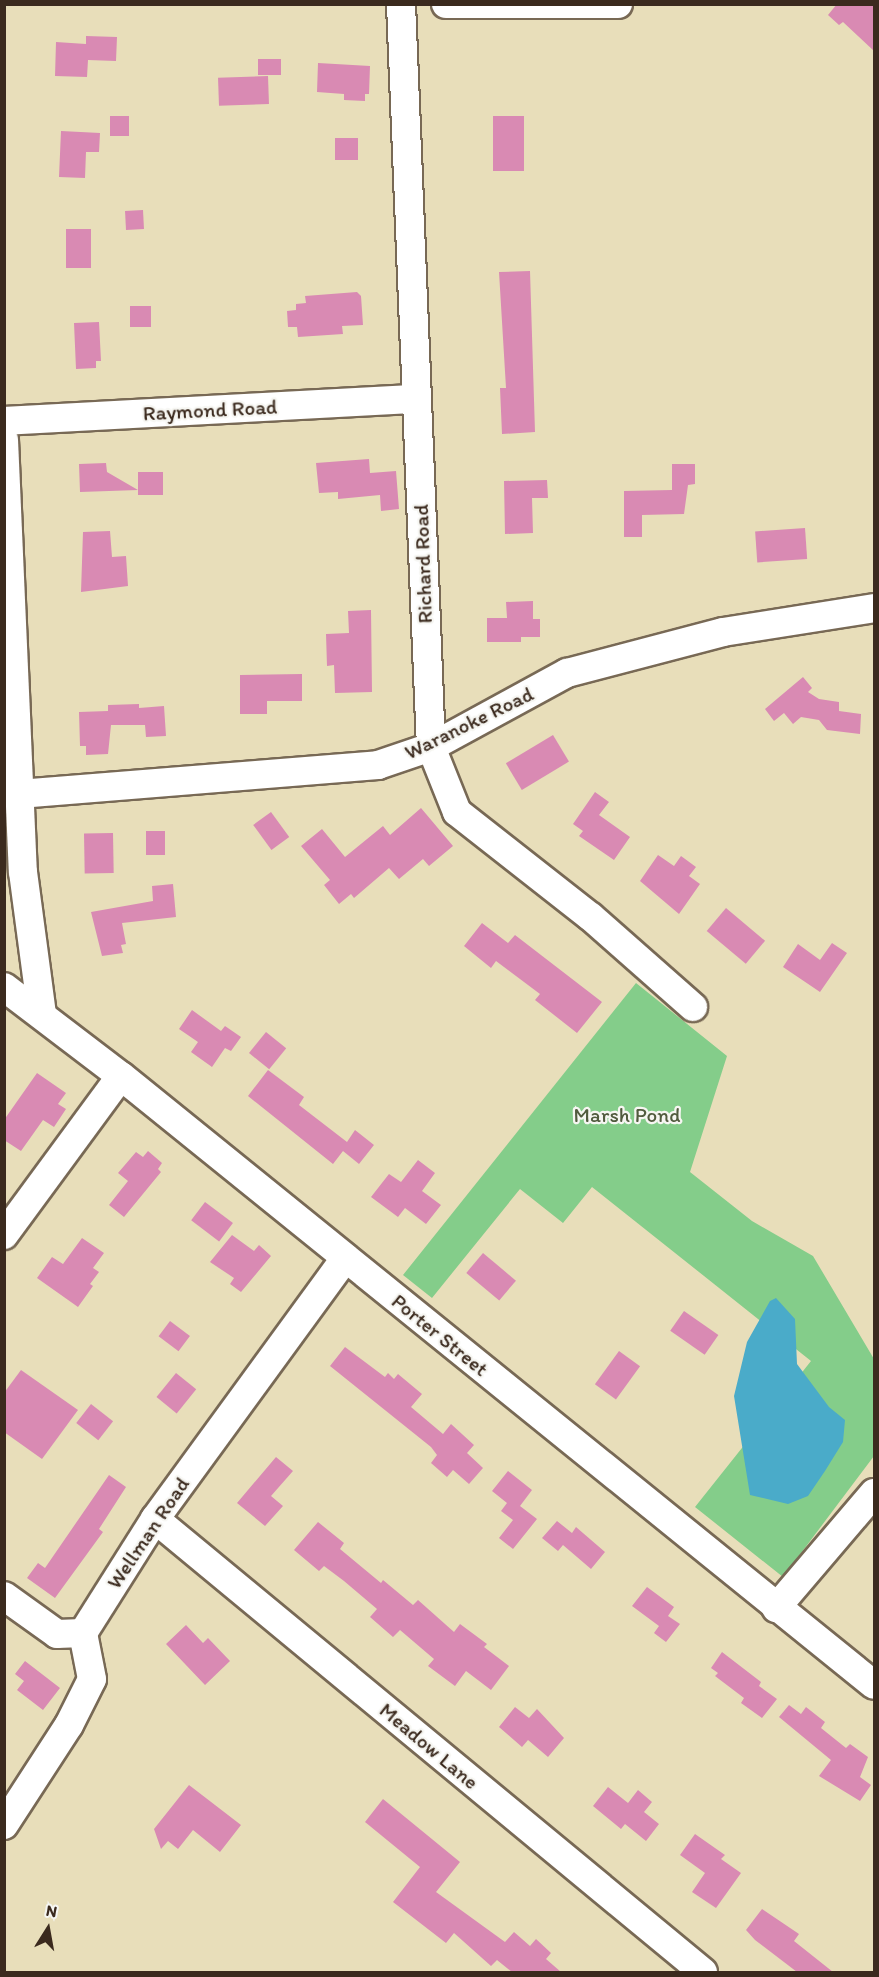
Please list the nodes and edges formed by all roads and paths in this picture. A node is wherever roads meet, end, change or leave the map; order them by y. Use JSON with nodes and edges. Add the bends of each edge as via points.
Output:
{"nodes":[{"id":1,"x":401,"y":4,"type":"edge"},
{"id":2,"x":446,"y":4,"type":"edge"},
{"id":3,"x":618,"y":4,"type":"edge"},
{"id":4,"x":416,"y":399,"type":"junction"},
{"id":5,"x":4,"y":422,"type":"edge"},
{"id":6,"x":4,"y":440,"type":"edge"},
{"id":7,"x":874,"y":610,"type":"edge"},
{"id":8,"x":431,"y":747,"type":"junction"},
{"id":9,"x":19,"y":794,"type":"junction"},
{"id":10,"x":26,"y":899,"type":"junction"},
{"id":11,"x":4,"y":922,"type":"edge"},
{"id":12,"x":4,"y":987,"type":"edge"},
{"id":13,"x":693,"y":1007,"type":"dead end"},
{"id":14,"x":42,"y":1016,"type":"junction"},
{"id":15,"x":121,"y":1076,"type":"junction"},
{"id":16,"x":4,"y":1235,"type":"edge"},
{"id":17,"x":345,"y":1258,"type":"junction"},
{"id":18,"x":874,"y":1493,"type":"edge"},
{"id":19,"x":155,"y":1519,"type":"junction"},
{"id":20,"x":4,"y":1596,"type":"edge"},
{"id":21,"x":777,"y":1608,"type":"junction"},
{"id":22,"x":83,"y":1633,"type":"junction"},
{"id":23,"x":874,"y":1685,"type":"edge"},
{"id":24,"x":4,"y":1825,"type":"edge"},
{"id":25,"x":703,"y":1972,"type":"edge"}],
"edges":[{"from":1,"to":4,"type":"street","name":"Richard Road"},
{"from":2,"to":3,"type":"street"},
{"from":4,"to":5,"type":"street","name":"Raymond Road"},
{"from":4,"to":8,"type":"street","name":"Richard Road"},
{"from":6,"to":9,"type":"street"},
{"from":7,"to":8,"type":"street","name":"Waranoke Road","via":[[723,632],[567,673]]},
{"from":8,"to":9,"type":"street","name":"Waranoke Road","via":[[378,765]]},
{"from":8,"to":13,"type":"street","name":"Richard Road","via":[[457,812],[591,917]]},
{"from":9,"to":10,"type":"street"},
{"from":10,"to":11,"type":"street"},
{"from":10,"to":14,"type":"street"},
{"from":12,"to":14,"type":"street","name":"Porter Street"},
{"from":14,"to":15,"type":"street","name":"Porter Street"},
{"from":15,"to":16,"type":"street"},
{"from":15,"to":17,"type":"street","name":"Porter Street"},
{"from":17,"to":19,"type":"street","name":"Wellman Road"},
{"from":17,"to":21,"type":"street","name":"Porter Street"},
{"from":18,"to":21,"type":"street"},
{"from":19,"to":22,"type":"street","name":"Wellman Road"},
{"from":19,"to":25,"type":"street","name":"Meadow Lane"},
{"from":20,"to":22,"type":"street","via":[[57,1634]]},
{"from":21,"to":23,"type":"street","name":"Porter Street"},
{"from":22,"to":24,"type":"street","via":[[92,1679],[69,1725]]}]}
